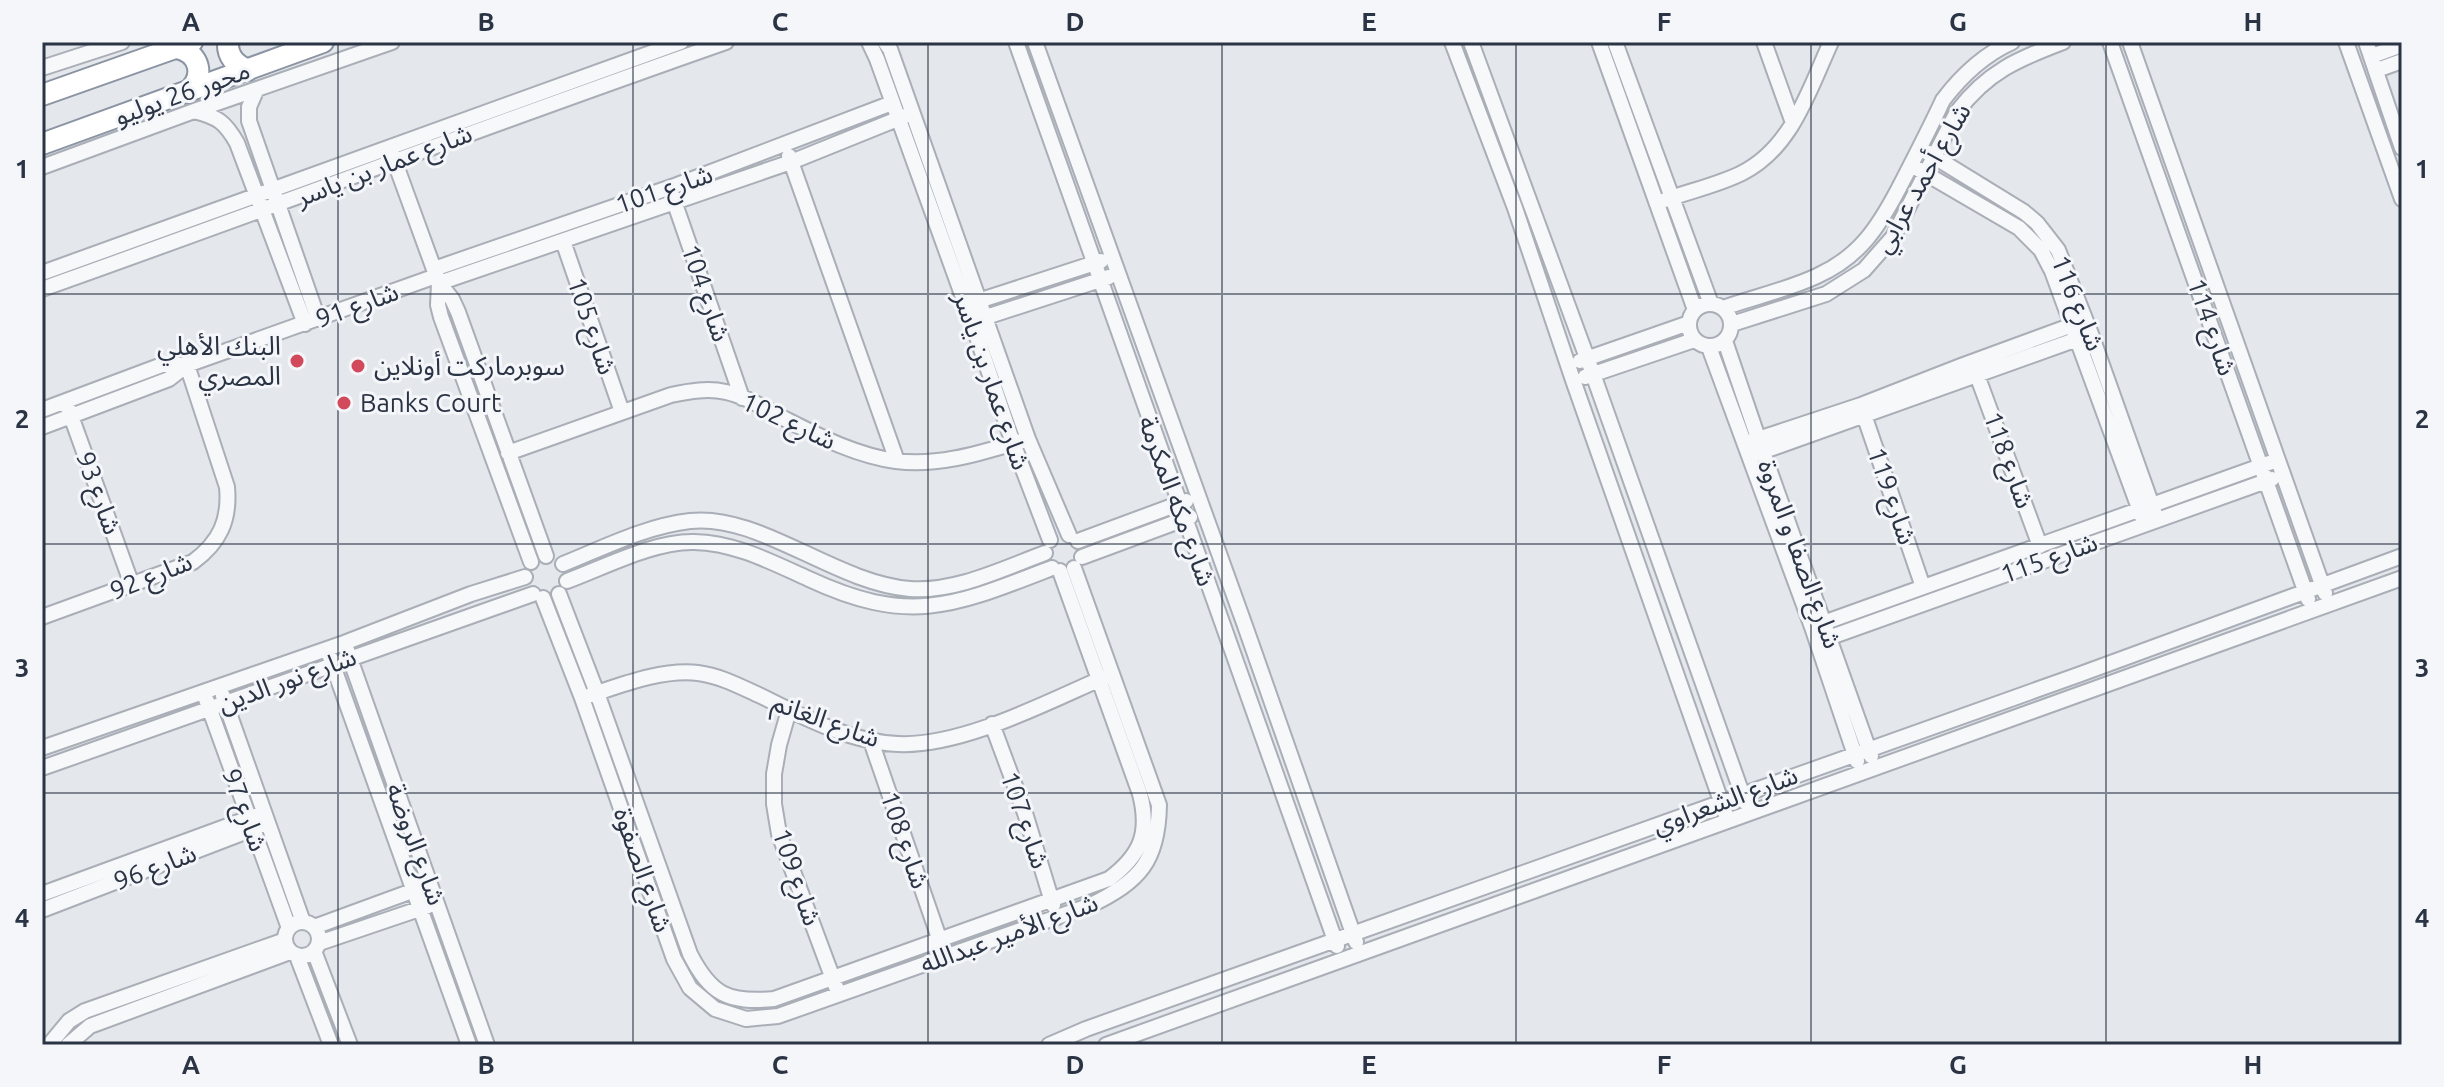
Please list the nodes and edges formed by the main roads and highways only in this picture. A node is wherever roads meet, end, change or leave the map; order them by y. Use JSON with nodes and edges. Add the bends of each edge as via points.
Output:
{"nodes":[{"id":1,"x":228,"y":42,"type":"edge"},
{"id":2,"x":323,"y":42,"type":"edge"},
{"id":3,"x":184,"y":45,"type":"edge"},
{"id":4,"x":248,"y":70,"type":"junction"},
{"id":5,"x":42,"y":95,"type":"edge"},
{"id":6,"x":190,"y":101,"type":"junction"},
{"id":7,"x":42,"y":144,"type":"edge"}],
"edges":[{"from":1,"to":4,"type":"highway","via":[[234,62]]},
{"from":2,"to":4,"type":"highway","name":"محور 26 يوليو"},
{"from":3,"to":5,"type":"highway","name":"محور 26 يوليو"},
{"from":3,"to":6,"type":"highway","via":[[199,66]]},
{"from":4,"to":6,"type":"highway","name":"محور 26 يوليو"},
{"from":6,"to":7,"type":"highway","name":"محور 26 يوليو"}]}
